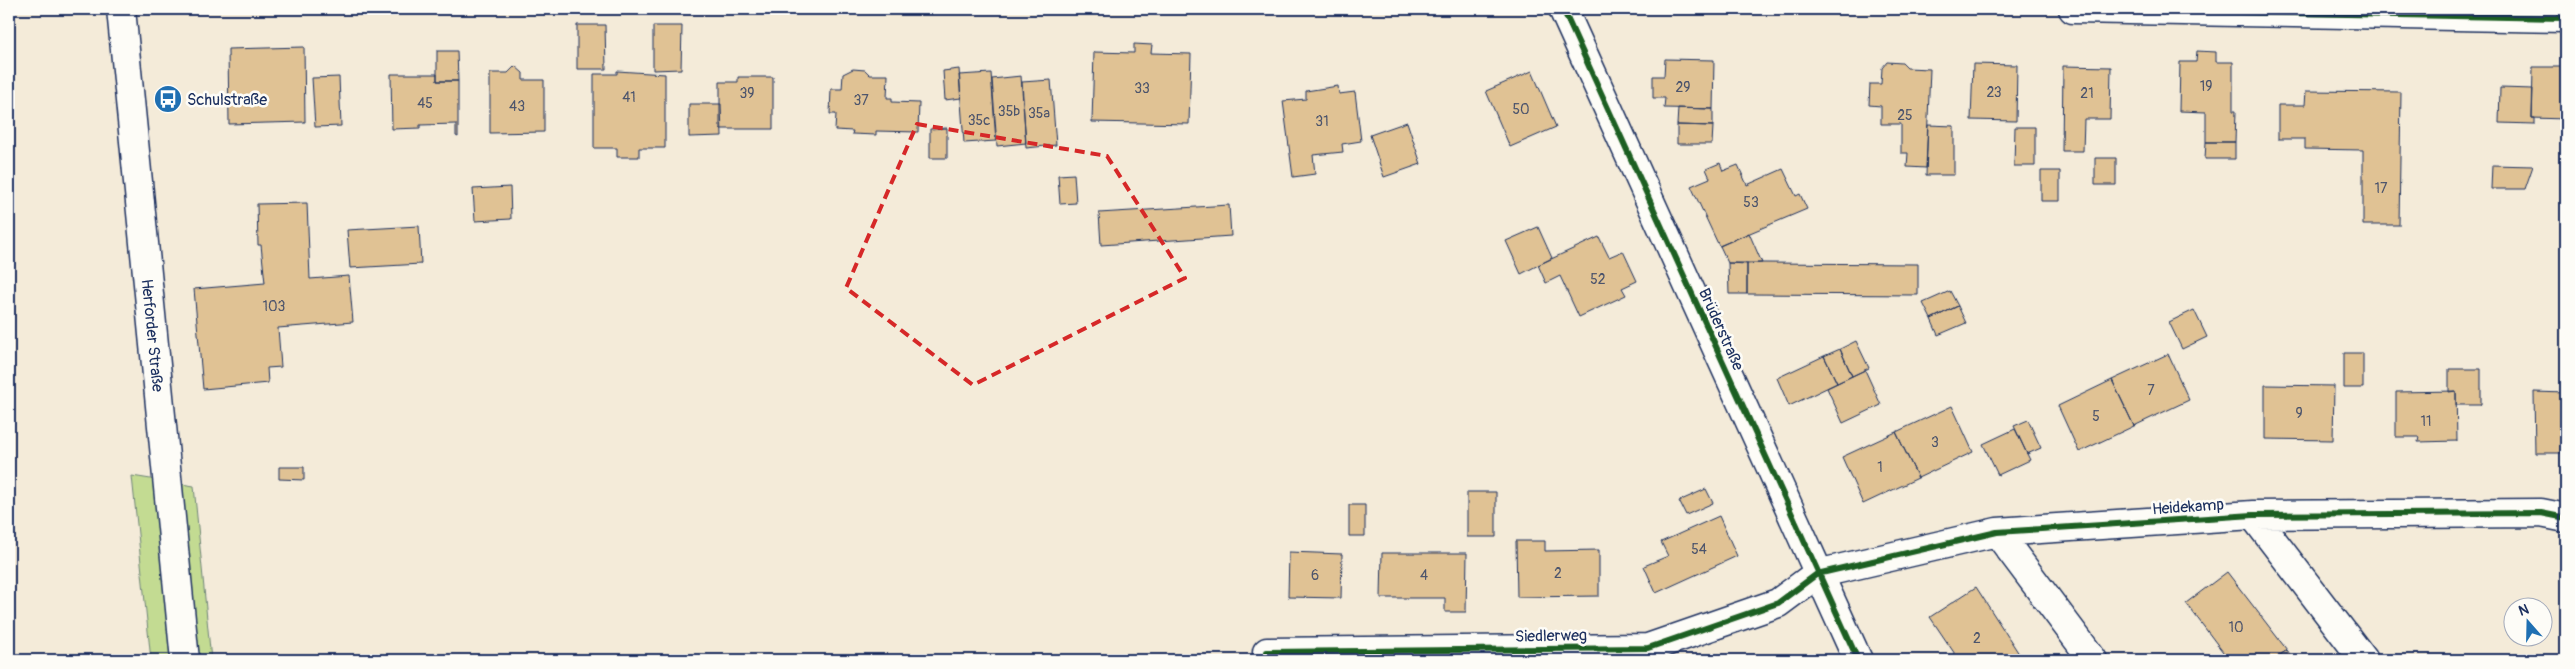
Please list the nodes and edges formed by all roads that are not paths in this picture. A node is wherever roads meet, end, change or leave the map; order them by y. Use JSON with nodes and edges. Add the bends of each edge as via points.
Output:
{"nodes":[{"id":1,"x":121,"y":9,"type":"edge"},
{"id":2,"x":1563,"y":9,"type":"edge"},
{"id":3,"x":2072,"y":9,"type":"edge"},
{"id":4,"x":2566,"y":18,"type":"edge"},
{"id":5,"x":2253,"y":515,"type":"junction"},
{"id":6,"x":2566,"y":518,"type":"edge"},
{"id":7,"x":1997,"y":532,"type":"junction"},
{"id":8,"x":1817,"y":574,"type":"junction"},
{"id":9,"x":1268,"y":652,"type":"dead end"},
{"id":10,"x":185,"y":660,"type":"edge"},
{"id":11,"x":1858,"y":660,"type":"edge"},
{"id":12,"x":2093,"y":660,"type":"edge"},
{"id":13,"x":2364,"y":660,"type":"edge"}],
"edges":[{"from":1,"to":10,"type":"street","name":"Herforder Straße"},
{"from":2,"to":8,"type":"street","name":"Brüderstraße"},
{"from":3,"to":4,"type":"street"},
{"from":5,"to":6,"type":"street","name":"Heidekamp","via":[[2541,513]]},
{"from":5,"to":7,"type":"street","name":"Heidekamp"},
{"from":5,"to":13,"type":"street"},
{"from":7,"to":8,"type":"street","name":"Heidekamp"},
{"from":7,"to":12,"type":"street"},
{"from":8,"to":9,"type":"street","name":"Siedlerweg","via":[[1778,603],[1648,648]]},
{"from":8,"to":11,"type":"street","name":"Brüderstraße"}]}
